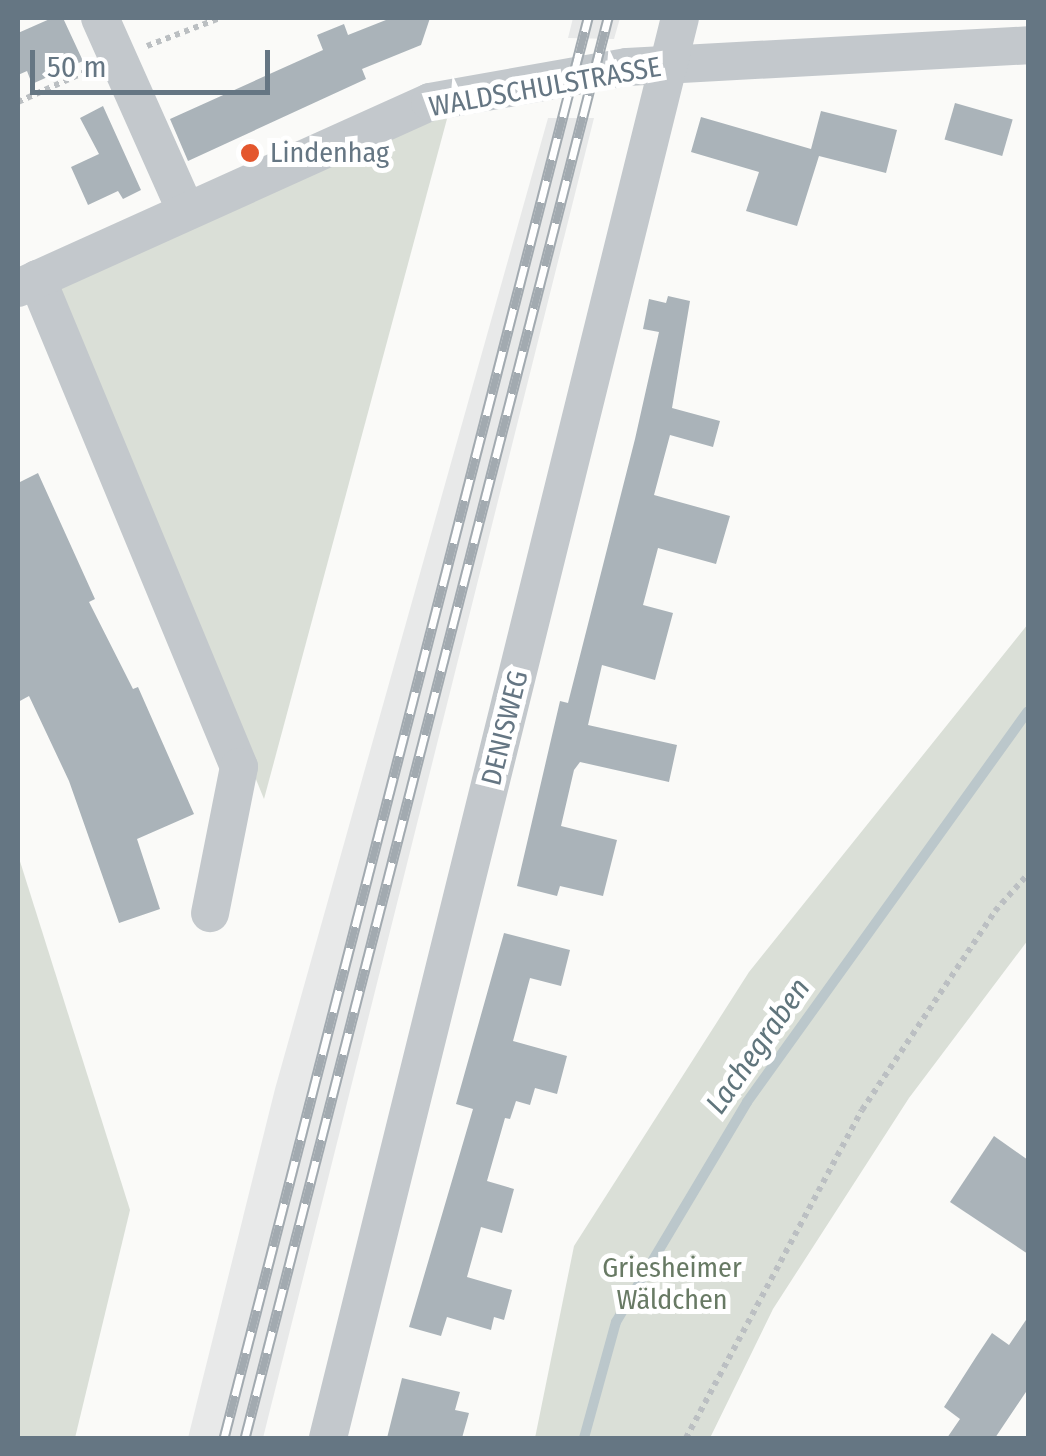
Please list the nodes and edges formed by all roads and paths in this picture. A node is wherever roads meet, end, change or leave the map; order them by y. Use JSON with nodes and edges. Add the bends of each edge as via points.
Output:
{"nodes":[{"id":1,"x":100,"y":18,"type":"edge"},
{"id":2,"x":680,"y":18,"type":"edge"},
{"id":3,"x":1028,"y":45,"type":"edge"},
{"id":4,"x":665,"y":64,"type":"junction"},
{"id":5,"x":186,"y":211,"type":"junction"},
{"id":6,"x":27,"y":284,"type":"edge"},
{"id":7,"x":1028,"y":874,"type":"edge"},
{"id":8,"x":210,"y":913,"type":"dead end"},
{"id":9,"x":328,"y":1438,"type":"edge"},
{"id":10,"x":686,"y":1438,"type":"edge"}],
"edges":[{"from":1,"to":5,"type":"street"},
{"from":2,"to":4,"type":"street","name":"DENISWEG"},
{"from":3,"to":4,"type":"street","name":"WALDSCHULSTRASSE"},
{"from":4,"to":5,"type":"street","name":"WALDSCHULSTRASSE","via":[[430,102]]},
{"from":4,"to":9,"type":"street","name":"DENISWEG"},
{"from":5,"to":6,"type":"street","name":"WALDSCHULSTRASSE"},
{"from":6,"to":8,"type":"street","name":"WALDSCHULSTRASSE","via":[[239,766]]},
{"from":7,"to":10,"type":"path","via":[[995,912],[862,1110]]}]}
